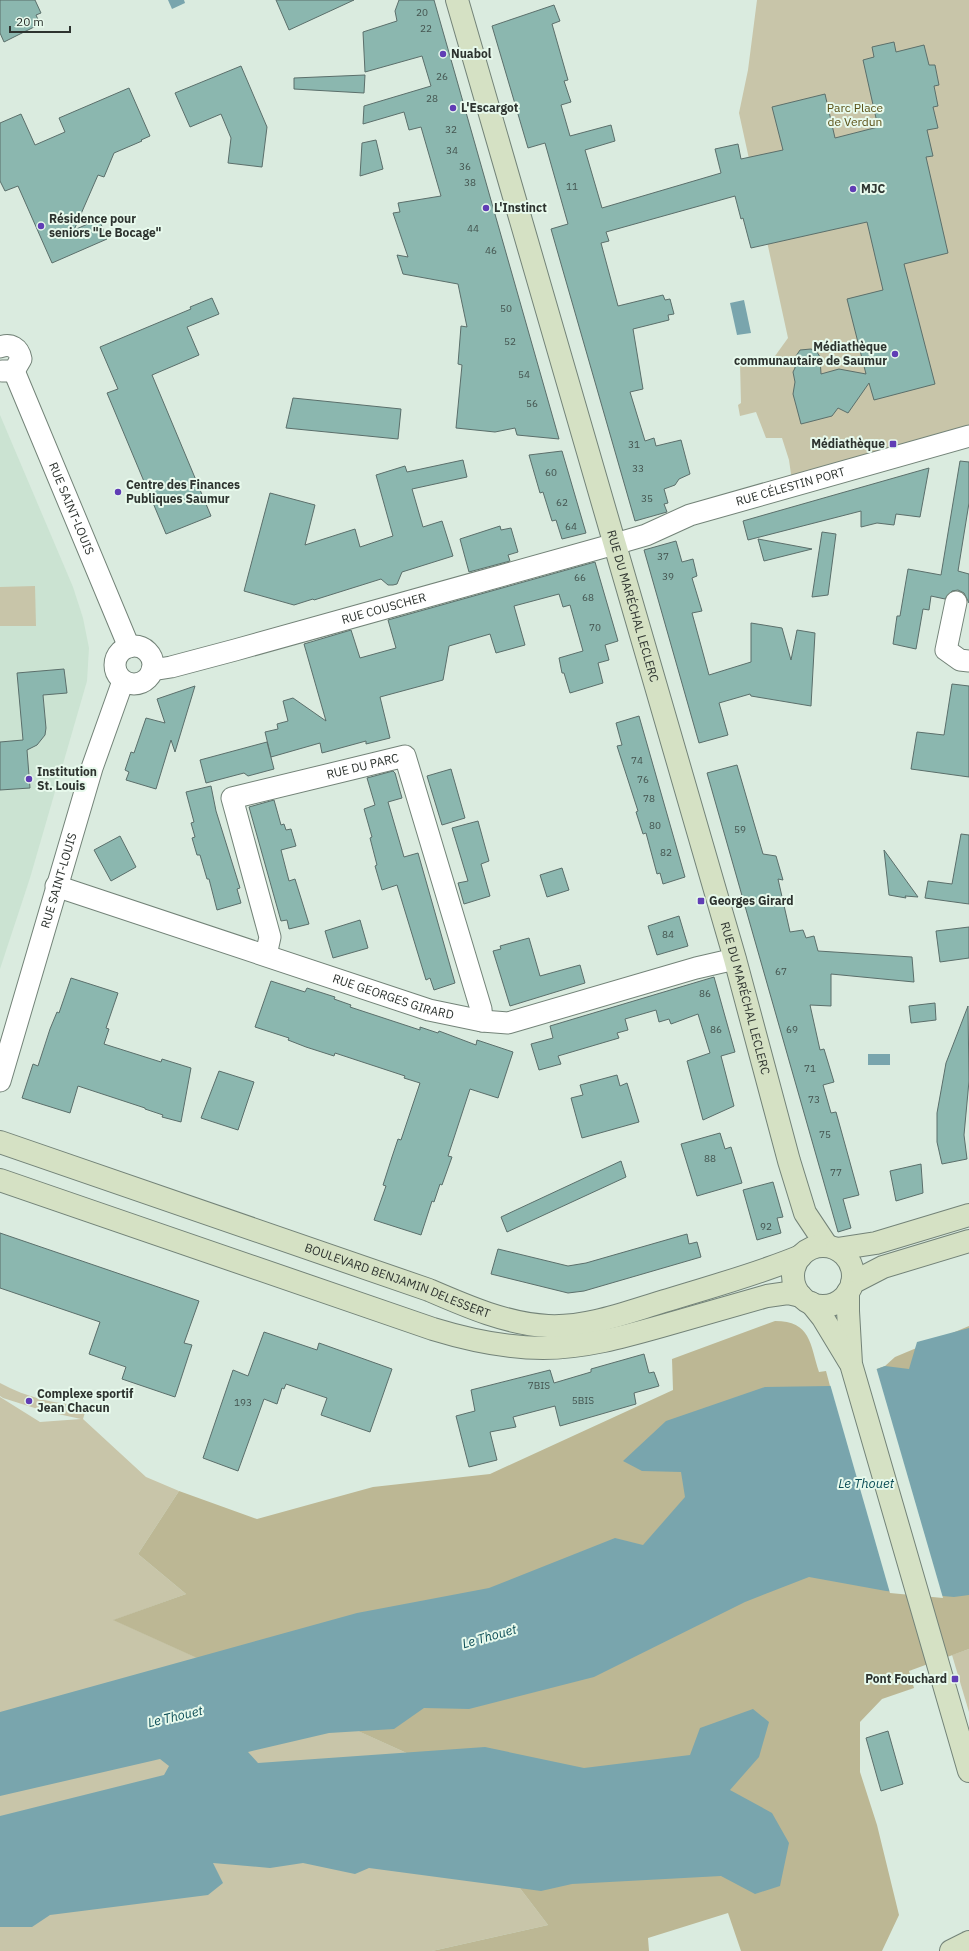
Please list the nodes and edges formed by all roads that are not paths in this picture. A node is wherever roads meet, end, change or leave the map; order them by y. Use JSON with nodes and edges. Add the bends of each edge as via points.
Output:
{"nodes":[{"id":1,"x":457,"y":0,"type":"edge"},
{"id":2,"x":0,"y":348,"type":"edge"},
{"id":3,"x":7,"y":370,"type":"edge"},
{"id":4,"x":969,"y":436,"type":"edge"},
{"id":5,"x":615,"y":544,"type":"junction"},
{"id":6,"x":956,"y":602,"type":"dead end"},
{"id":7,"x":129,"y":647,"type":"junction"},
{"id":8,"x":969,"y":661,"type":"edge"},
{"id":9,"x":152,"y":670,"type":"junction"},
{"id":10,"x":123,"y":681,"type":"junction"},
{"id":11,"x":56,"y":886,"type":"junction"},
{"id":12,"x":266,"y":955,"type":"junction"},
{"id":13,"x":735,"y":958,"type":"junction"},
{"id":14,"x":482,"y":1021,"type":"junction"},
{"id":15,"x":0,"y":1081,"type":"edge"},
{"id":16,"x":0,"y":1142,"type":"edge"},
{"id":17,"x":0,"y":1180,"type":"edge"},
{"id":18,"x":805,"y":1213,"type":"junction"},
{"id":19,"x":969,"y":1215,"type":"edge"},
{"id":20,"x":969,"y":1241,"type":"edge"},
{"id":21,"x":832,"y":1247,"type":"junction"},
{"id":22,"x":802,"y":1254,"type":"junction"},
{"id":23,"x":850,"y":1288,"type":"junction"},
{"id":24,"x":806,"y":1300,"type":"junction"},
{"id":25,"x":851,"y":1364,"type":"junction"},
{"id":26,"x":969,"y":1771,"type":"edge"},
{"id":27,"x":969,"y":1942,"type":"edge"},
{"id":28,"x":951,"y":1951,"type":"edge"}],
"edges":[{"from":1,"to":5,"type":"main road","name":"RUE DU MARÉCHAL LECLERC"},
{"from":2,"to":3,"type":"street","name":"RUE SAINT-LOUIS","via":[[11,346],[18,350],[21,359]]},
{"from":3,"to":7,"type":"street","name":"RUE SAINT-LOUIS"},
{"from":4,"to":5,"type":"street","name":"RUE CÉLESTIN PORT","via":[[690,515],[646,535]]},
{"from":5,"to":9,"type":"street","name":"RUE COUSCHER","via":[[235,650]]},
{"from":5,"to":13,"type":"main road","name":"RUE DU MARÉCHAL LECLERC"},
{"from":6,"to":8,"type":"street","via":[[946,650],[960,660]]},
{"from":7,"to":9,"type":"street","via":[[146,650],[152,658]]},
{"from":7,"to":10,"type":"street","via":[[121,652],[115,662],[115,671]]},
{"from":9,"to":10,"type":"street","via":[[150,676],[142,683],[132,685]]},
{"from":10,"to":11,"type":"street","name":"RUE SAINT-LOUIS","via":[[92,768]]},
{"from":11,"to":12,"type":"street","name":"RUE GEORGES GIRARD"},
{"from":11,"to":15,"type":"street","name":"RUE SAINT-LOUIS"},
{"from":12,"to":14,"type":"street","name":"RUE GEORGES GIRARD","via":[[430,1010]]},
{"from":12,"to":14,"type":"street","name":"RUE DU PARC","via":[[270,937],[232,798],[405,756],[481,1009]]},
{"from":13,"to":14,"type":"street","name":"RUE GEORGES GIRARD","via":[[508,1023]]},
{"from":13,"to":18,"type":"main road","name":"RUE DU MARÉCHAL LECLERC"},
{"from":16,"to":22,"type":"main road","name":"BOULEVARD BENJAMIN DELESSERT","via":[[429,1290],[480,1310],[519,1322],[546,1326],[579,1324],[614,1316],[759,1273]]},
{"from":17,"to":24,"type":"main road","via":[[433,1329],[500,1345],[544,1348],[581,1345],[618,1338],[767,1296],[788,1293]]},
{"from":18,"to":21,"type":"main road","name":"RUE DU MARÉCHAL LECLERC"},
{"from":18,"to":22,"type":"main road","name":"RUE DU MARÉCHAL LECLERC"},
{"from":19,"to":21,"type":"main road","via":[[876,1243]]},
{"from":20,"to":23,"type":"main road","via":[[883,1267]]},
{"from":21,"to":22,"type":"main road","via":[[811,1248]]},
{"from":21,"to":23,"type":"main road","via":[[845,1255],[850,1263],[853,1273]]},
{"from":22,"to":24,"type":"main road","via":[[795,1265],[793,1276],[795,1287]]},
{"from":23,"to":24,"type":"main road","via":[[841,1300],[832,1305],[821,1306]]},
{"from":23,"to":25,"type":"main road"},
{"from":24,"to":25,"type":"main road","via":[[823,1318]]},
{"from":25,"to":26,"type":"main road"},
{"from":27,"to":28,"type":"main road"}]}
